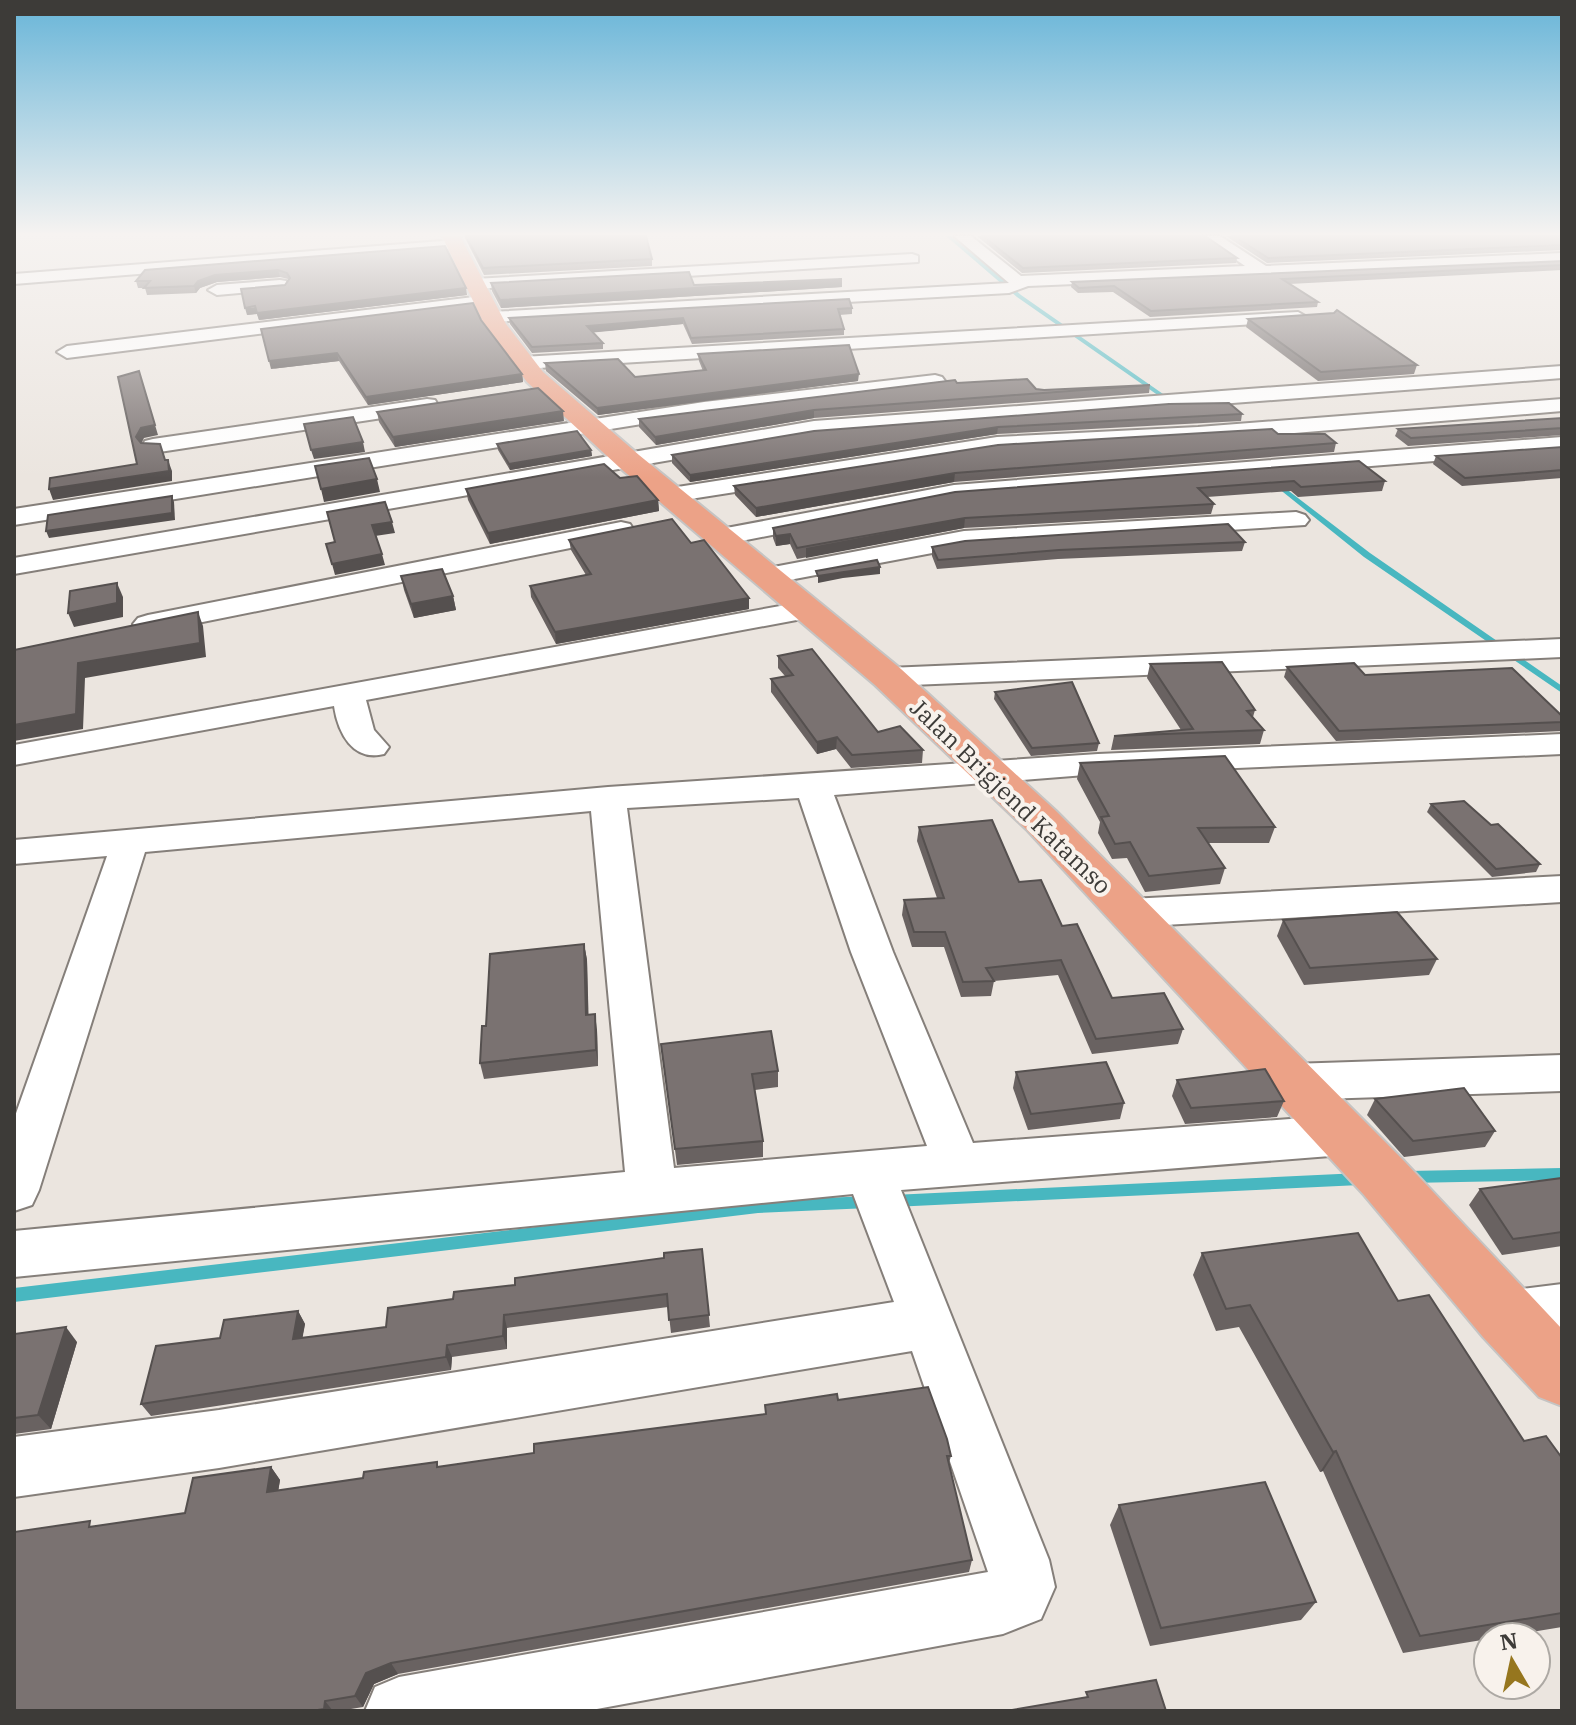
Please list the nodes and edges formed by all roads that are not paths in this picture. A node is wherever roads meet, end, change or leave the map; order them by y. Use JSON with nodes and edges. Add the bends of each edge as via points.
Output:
{"nodes":[{"id":1,"x":434,"y":316,"type":"edge"},
{"id":2,"x":496,"y":316,"type":"edge"},
{"id":3,"x":67,"y":352,"type":"dead end"},
{"id":4,"x":1562,"y":372,"type":"edge"},
{"id":5,"x":935,"y":381,"type":"edge"},
{"id":6,"x":452,"y":402,"type":"edge"},
{"id":7,"x":1562,"y":405,"type":"edge"},
{"id":8,"x":589,"y":426,"type":"junction"},
{"id":9,"x":1562,"y":444,"type":"edge"},
{"id":10,"x":153,"y":446,"type":"edge"},
{"id":11,"x":629,"y":461,"type":"junction"},
{"id":12,"x":14,"y":517,"type":"edge"},
{"id":13,"x":680,"y":518,"type":"junction"},
{"id":14,"x":1296,"y":520,"type":"dead end"},
{"id":15,"x":14,"y":566,"type":"edge"},
{"id":16,"x":768,"y":576,"type":"junction"},
{"id":17,"x":808,"y":610,"type":"junction"},
{"id":18,"x":124,"y":629,"type":"edge"},
{"id":19,"x":1562,"y":648,"type":"edge"},
{"id":20,"x":888,"y":677,"type":"junction"},
{"id":21,"x":349,"y":695,"type":"junction"},
{"id":22,"x":1562,"y":744,"type":"edge"},
{"id":23,"x":372,"y":747,"type":"dead end"},
{"id":24,"x":14,"y":755,"type":"edge"},
{"id":25,"x":991,"y":773,"type":"junction"},
{"id":26,"x":813,"y":786,"type":"junction"},
{"id":27,"x":608,"y":798,"type":"junction"},
{"id":28,"x":130,"y":842,"type":"junction"},
{"id":29,"x":14,"y":852,"type":"edge"},
{"id":30,"x":1562,"y":889,"type":"edge"},
{"id":31,"x":1130,"y":913,"type":"junction"},
{"id":32,"x":1562,"y":1073,"type":"edge"},
{"id":33,"x":1291,"y":1082,"type":"junction"},
{"id":34,"x":1343,"y":1135,"type":"junction"},
{"id":35,"x":958,"y":1164,"type":"junction"},
{"id":36,"x":869,"y":1171,"type":"junction"},
{"id":37,"x":14,"y":1190,"type":"edge"},
{"id":38,"x":652,"y":1190,"type":"junction"},
{"id":39,"x":14,"y":1254,"type":"edge"},
{"id":40,"x":1562,"y":1309,"type":"edge"},
{"id":41,"x":1505,"y":1316,"type":"junction"},
{"id":42,"x":929,"y":1322,"type":"junction"},
{"id":43,"x":1562,"y":1374,"type":"edge"},
{"id":44,"x":14,"y":1467,"type":"edge"},
{"id":45,"x":399,"y":1711,"type":"edge"}],
"edges":[{"from":1,"to":3,"type":"street"},
{"from":2,"to":8,"type":"highway","name":"Jalan Brigjend Katamso"},
{"from":4,"to":11,"type":"street","via":[[867,422]]},
{"from":5,"to":8,"type":"street"},
{"from":6,"to":10,"type":"street"},
{"from":7,"to":13,"type":"street","via":[[997,444]]},
{"from":8,"to":11,"type":"highway","name":"Jalan Brigjend Katamso"},
{"from":8,"to":12,"type":"street"},
{"from":9,"to":13,"type":"street"},
{"from":11,"to":13,"type":"highway","name":"Jalan Brigjend Katamso"},
{"from":11,"to":15,"type":"street"},
{"from":13,"to":16,"type":"highway","name":"Jalan Brigjend Katamso"},
{"from":13,"to":18,"type":"street"},
{"from":14,"to":16,"type":"street","via":[[964,539]]},
{"from":16,"to":17,"type":"highway","name":"Jalan Brigjend Katamso"},
{"from":17,"to":20,"type":"highway","name":"Jalan Brigjend Katamso"},
{"from":17,"to":21,"type":"street"},
{"from":19,"to":20,"type":"street"},
{"from":20,"to":25,"type":"highway","name":"Jalan Brigjend Katamso"},
{"from":21,"to":23,"type":"street","via":[[351,718],[361,739]]},
{"from":21,"to":24,"type":"street"},
{"from":22,"to":25,"type":"street"},
{"from":25,"to":26,"type":"street"},
{"from":25,"to":31,"type":"highway","name":"Jalan Brigjend Katamso"},
{"from":26,"to":27,"type":"street"},
{"from":26,"to":35,"type":"street","via":[[872,952]]},
{"from":27,"to":28,"type":"street"},
{"from":27,"to":38,"type":"street"},
{"from":28,"to":29,"type":"street"},
{"from":28,"to":37,"type":"street"},
{"from":30,"to":31,"type":"street"},
{"from":31,"to":33,"type":"highway","name":"Jalan Brigjend Katamso"},
{"from":32,"to":33,"type":"street"},
{"from":33,"to":34,"type":"highway","name":"Jalan Brigjend Katamso"},
{"from":34,"to":35,"type":"street"},
{"from":34,"to":41,"type":"highway","name":"Jalan Brigjend Katamso"},
{"from":35,"to":36,"type":"street"},
{"from":36,"to":38,"type":"street"},
{"from":36,"to":42,"type":"street"},
{"from":38,"to":39,"type":"street"},
{"from":40,"to":41,"type":"street"},
{"from":41,"to":43,"type":"highway","name":"Jalan Brigjend Katamso"},
{"from":42,"to":44,"type":"street","via":[[219,1439]]},
{"from":42,"to":45,"type":"street","via":[[1017,1560],[1023,1587],[1018,1596]]}]}
